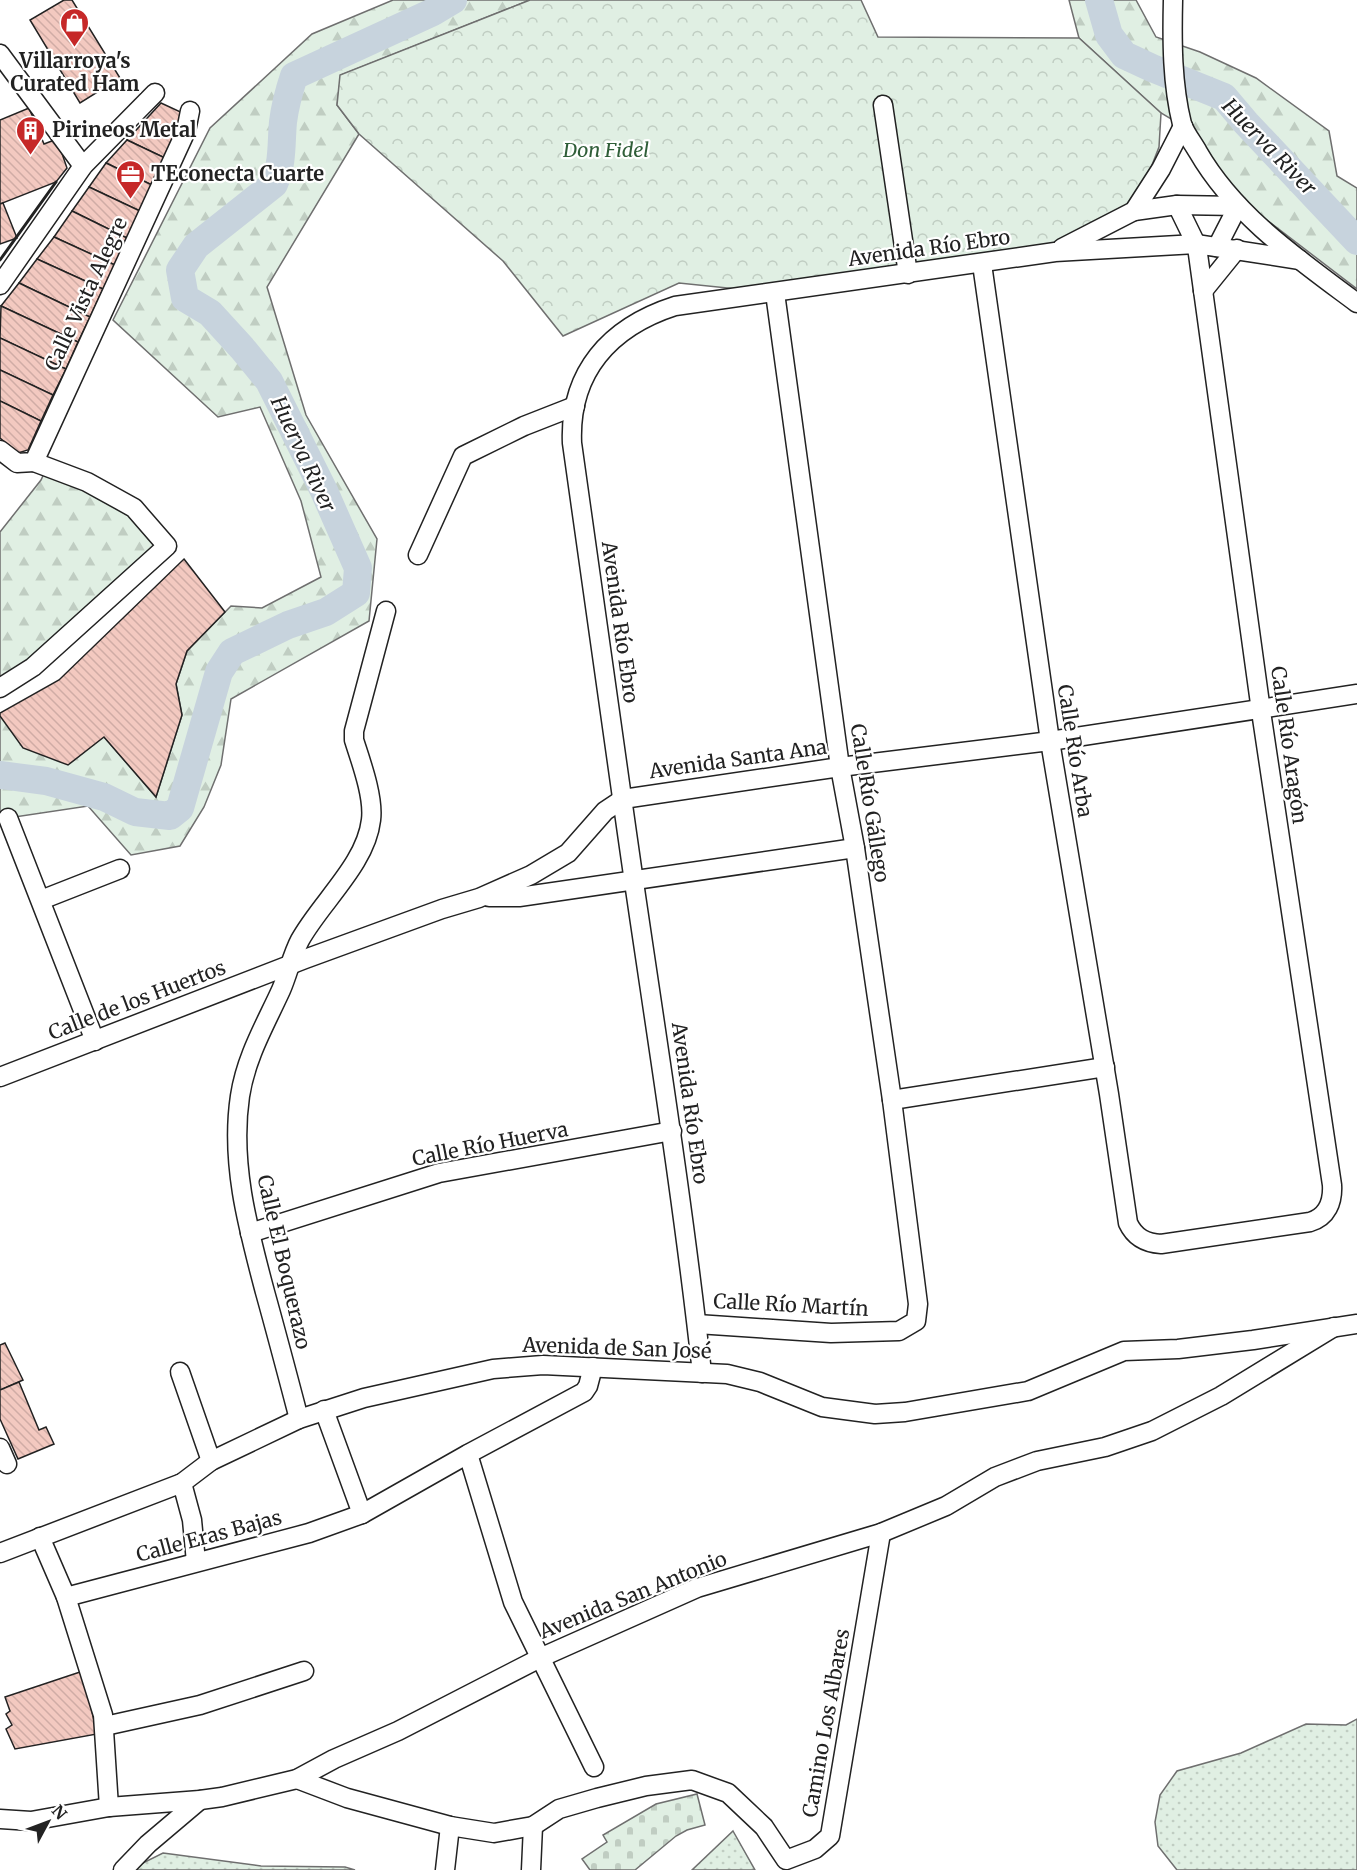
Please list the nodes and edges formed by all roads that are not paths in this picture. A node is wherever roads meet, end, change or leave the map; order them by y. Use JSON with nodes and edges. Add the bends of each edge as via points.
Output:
{"nodes":[{"id":1,"x":1173,"y":0,"type":"edge"},
{"id":2,"x":0,"y":54,"type":"edge"},
{"id":3,"x":155,"y":93,"type":"dead end"},
{"id":4,"x":883,"y":105,"type":"dead end"},
{"id":5,"x":190,"y":111,"type":"dead end"},
{"id":6,"x":1183,"y":126,"type":"junction"},
{"id":7,"x":83,"y":166,"type":"junction"},
{"id":8,"x":1178,"y":205,"type":"junction"},
{"id":9,"x":1238,"y":206,"type":"junction"},
{"id":10,"x":1134,"y":211,"type":"junction"},
{"id":11,"x":1196,"y":244,"type":"junction"},
{"id":12,"x":1217,"y":247,"type":"junction"},
{"id":13,"x":1237,"y":249,"type":"junction"},
{"id":14,"x":1055,"y":252,"type":"junction"},
{"id":15,"x":1300,"y":260,"type":"junction"},
{"id":16,"x":982,"y":264,"type":"junction"},
{"id":17,"x":908,"y":274,"type":"junction"},
{"id":18,"x":0,"y":285,"type":"edge"},
{"id":19,"x":1203,"y":291,"type":"junction"},
{"id":20,"x":775,"y":293,"type":"junction"},
{"id":21,"x":1357,"y":303,"type":"edge"},
{"id":22,"x":575,"y":406,"type":"junction"},
{"id":23,"x":0,"y":450,"type":"edge"},
{"id":24,"x":34,"y":462,"type":"junction"},
{"id":25,"x":418,"y":555,"type":"dead end"},
{"id":26,"x":386,"y":611,"type":"dead end"},
{"id":27,"x":0,"y":688,"type":"edge"},
{"id":28,"x":1357,"y":694,"type":"edge"},
{"id":29,"x":1261,"y":709,"type":"junction"},
{"id":30,"x":1050,"y":741,"type":"junction"},
{"id":31,"x":840,"y":768,"type":"junction"},
{"id":32,"x":623,"y":799,"type":"junction"},
{"id":33,"x":8,"y":818,"type":"dead end"},
{"id":34,"x":855,"y":848,"type":"junction"},
{"id":35,"x":120,"y":869,"type":"dead end"},
{"id":36,"x":634,"y":881,"type":"junction"},
{"id":37,"x":479,"y":898,"type":"junction"},
{"id":38,"x":41,"y":900,"type":"junction"},
{"id":39,"x":291,"y":965,"type":"junction"},
{"id":40,"x":95,"y":1041,"type":"junction"},
{"id":41,"x":1105,"y":1067,"type":"junction"},
{"id":42,"x":0,"y":1077,"type":"edge"},
{"id":43,"x":892,"y":1100,"type":"junction"},
{"id":44,"x":672,"y":1131,"type":"junction"},
{"id":45,"x":250,"y":1233,"type":"junction"},
{"id":46,"x":1141,"y":1239,"type":"joint"},
{"id":47,"x":916,"y":1321,"type":"joint"},
{"id":48,"x":698,"y":1324,"type":"junction"},
{"id":49,"x":1357,"y":1324,"type":"edge"},
{"id":50,"x":1334,"y":1327,"type":"junction"},
{"id":51,"x":1253,"y":1340,"type":"junction"},
{"id":52,"x":593,"y":1367,"type":"junction"},
{"id":53,"x":180,"y":1372,"type":"dead end"},
{"id":54,"x":1263,"y":1372,"type":"junction"},
{"id":55,"x":702,"y":1373,"type":"junction"},
{"id":56,"x":324,"y":1410,"type":"junction"},
{"id":57,"x":299,"y":1419,"type":"junction"},
{"id":58,"x":468,"y":1454,"type":"junction"},
{"id":59,"x":211,"y":1461,"type":"junction"},
{"id":60,"x":182,"y":1483,"type":"junction"},
{"id":61,"x":362,"y":1514,"type":"junction"},
{"id":62,"x":881,"y":1533,"type":"junction"},
{"id":63,"x":40,"y":1537,"type":"junction"},
{"id":64,"x":0,"y":1553,"type":"edge"},
{"id":65,"x":196,"y":1562,"type":"junction"},
{"id":66,"x":66,"y":1597,"type":"junction"},
{"id":67,"x":542,"y":1656,"type":"junction"},
{"id":68,"x":304,"y":1671,"type":"dead end"},
{"id":69,"x":105,"y":1726,"type":"junction"},
{"id":70,"x":594,"y":1767,"type":"dead end"},
{"id":71,"x":297,"y":1779,"type":"junction"},
{"id":72,"x":200,"y":1800,"type":"junction"},
{"id":73,"x":110,"y":1807,"type":"junction"},
{"id":74,"x":0,"y":1819,"type":"edge"},
{"id":75,"x":450,"y":1826,"type":"junction"},
{"id":76,"x":533,"y":1826,"type":"junction"},
{"id":77,"x":123,"y":1870,"type":"edge"},
{"id":78,"x":445,"y":1870,"type":"edge"},
{"id":79,"x":531,"y":1870,"type":"edge"}],
"edges":[{"from":1,"to":6,"type":"street","via":[[1172,48]]},
{"from":2,"to":7,"type":"street"},
{"from":3,"to":7,"type":"street"},
{"from":4,"to":17,"type":"street"},
{"from":5,"to":24,"type":"street","name":"Calle Vista Alegre","via":[[186,131]]},
{"from":6,"to":9,"type":"street","via":[[1211,174]]},
{"from":6,"to":10,"type":"street","name":"Avenida Río Ebro"},
{"from":7,"to":18,"type":"street"},
{"from":8,"to":9,"type":"street","name":"Avenida Río Ebro"},
{"from":8,"to":10,"type":"street","name":"Avenida Río Ebro"},
{"from":8,"to":11,"type":"street","name":"Calle Río Aragón"},
{"from":9,"to":12,"type":"street"},
{"from":9,"to":15,"type":"street"},
{"from":10,"to":14,"type":"street","name":"Avenida Río Ebro"},
{"from":11,"to":12,"type":"street","name":"Avenida Río Ebro"},
{"from":11,"to":14,"type":"street","name":"Avenida Río Ebro"},
{"from":11,"to":19,"type":"street","name":"Calle Río Aragón"},
{"from":12,"to":13,"type":"street","name":"Avenida Río Ebro"},
{"from":13,"to":15,"type":"street","name":"Avenida Río Ebro"},
{"from":13,"to":19,"type":"street"},
{"from":14,"to":16,"type":"street","name":"Avenida Río Ebro"},
{"from":15,"to":21,"type":"street"},
{"from":16,"to":17,"type":"street","name":"Avenida Río Ebro"},
{"from":16,"to":30,"type":"street","name":"Calle Río Arba"},
{"from":17,"to":20,"type":"street","name":"Avenida Río Ebro"},
{"from":19,"to":29,"type":"street","name":"Calle Río Aragón"},
{"from":20,"to":22,"type":"street","name":"Avenida Río Ebro","via":[[675,306],[635,323],[616,336],[594,361]]},
{"from":20,"to":31,"type":"street","name":"Calle Río Gállego"},
{"from":22,"to":25,"type":"street","via":[[463,456]]},
{"from":22,"to":32,"type":"street","name":"Avenida Río Ebro","via":[[572,443]]},
{"from":23,"to":24,"type":"street","via":[[17,463]]},
{"from":24,"to":27,"type":"street","via":[[87,482],[134,508],[167,546],[33,667]]},
{"from":26,"to":39,"type":"street","name":"Calle El Boquerazo","via":[[354,731],[372,811],[369,829],[357,858],[301,939]]},
{"from":28,"to":29,"type":"street","name":"Avenida Santa Ana"},
{"from":29,"to":30,"type":"street","name":"Avenida Santa Ana"},
{"from":29,"to":46,"type":"street","name":"Calle Río Aragón","via":[[1332,1185],[1330,1206],[1310,1222],[1161,1244]]},
{"from":30,"to":31,"type":"street","name":"Avenida Santa Ana"},
{"from":30,"to":41,"type":"street","name":"Calle Río Arba"},
{"from":31,"to":32,"type":"street","name":"Avenida Santa Ana"},
{"from":31,"to":34,"type":"street","name":"Calle Río Gállego"},
{"from":32,"to":36,"type":"street","name":"Avenida Río Ebro"},
{"from":32,"to":37,"type":"street","via":[[605,811],[560,859]]},
{"from":33,"to":38,"type":"street"},
{"from":34,"to":36,"type":"street"},
{"from":34,"to":43,"type":"street","name":"Calle Río Gállego"},
{"from":35,"to":38,"type":"street"},
{"from":36,"to":37,"type":"street","via":[[519,897]]},
{"from":36,"to":44,"type":"street","name":"Avenida Río Ebro"},
{"from":37,"to":39,"type":"street"},
{"from":38,"to":40,"type":"street"},
{"from":39,"to":40,"type":"street","name":"Calle de los Huertos"},
{"from":39,"to":45,"type":"street","name":"Calle El Boquerazo","via":[[253,1050],[237,1120],[238,1163]]},
{"from":40,"to":42,"type":"street","name":"Calle de los Huertos"},
{"from":41,"to":43,"type":"street"},
{"from":41,"to":46,"type":"street","name":"Calle Río Arba","via":[[1126,1217],[1131,1230]]},
{"from":43,"to":47,"type":"street","name":"Calle Río Gállego","via":[[918,1304]]},
{"from":44,"to":45,"type":"street","name":"Calle Río Huerva","via":[[439,1173]]},
{"from":44,"to":48,"type":"street","name":"Avenida Río Ebro"},
{"from":45,"to":57,"type":"street","name":"Calle El Boquerazo"},
{"from":47,"to":48,"type":"street","name":"Calle Río Martín","via":[[899,1331],[831,1333]]},
{"from":48,"to":55,"type":"street","name":"Avenida Río Ebro"},
{"from":49,"to":50,"type":"street","name":"Avenida de San José"},
{"from":50,"to":51,"type":"street","name":"Avenida de San José"},
{"from":50,"to":54,"type":"street","name":"Avenida San Antonio"},
{"from":51,"to":54,"type":"street"},
{"from":51,"to":55,"type":"street","name":"Avenida de San José","via":[[1124,1351],[1028,1391],[875,1414],[822,1407],[744,1377]]},
{"from":52,"to":55,"type":"street","name":"Avenida de San José"},
{"from":52,"to":56,"type":"street","name":"Avenida de San José","via":[[493,1369]]},
{"from":52,"to":58,"type":"street","name":"Calle Eras Bajas","via":[[584,1392]]},
{"from":53,"to":59,"type":"street"},
{"from":54,"to":62,"type":"street","name":"Avenida San Antonio","via":[[1152,1431],[1105,1447],[1027,1465]]},
{"from":56,"to":57,"type":"street","name":"Avenida de San José"},
{"from":56,"to":61,"type":"street"},
{"from":57,"to":59,"type":"street","name":"Avenida de San José"},
{"from":58,"to":61,"type":"street","name":"Calle Eras Bajas"},
{"from":58,"to":67,"type":"street","via":[[508,1587]]},
{"from":59,"to":60,"type":"street","name":"Avenida de San José"},
{"from":60,"to":63,"type":"street","name":"Avenida de San José"},
{"from":60,"to":65,"type":"street","via":[[192,1520]]},
{"from":61,"to":65,"type":"street","name":"Calle Eras Bajas","via":[[309,1533]]},
{"from":62,"to":67,"type":"street","name":"Avenida San Antonio","via":[[697,1588]]},
{"from":62,"to":76,"type":"street","name":"Camino Los Albares","via":[[830,1836],[815,1849],[786,1860],[764,1827],[728,1793],[692,1780],[597,1798],[559,1809]]},
{"from":63,"to":64,"type":"street","name":"Avenida de San José"},
{"from":63,"to":66,"type":"street"},
{"from":65,"to":66,"type":"street","name":"Calle Eras Bajas"},
{"from":66,"to":69,"type":"street"},
{"from":67,"to":70,"type":"street"},
{"from":67,"to":71,"type":"street","name":"Avenida San Antonio"},
{"from":68,"to":69,"type":"street","via":[[200,1705]]},
{"from":69,"to":73,"type":"street"},
{"from":71,"to":72,"type":"street","name":"Avenida San Antonio"},
{"from":71,"to":75,"type":"street","name":"Camino Los Albares","via":[[347,1798]]},
{"from":72,"to":73,"type":"street","name":"Avenida San Antonio"},
{"from":72,"to":77,"type":"street"},
{"from":73,"to":74,"type":"street","name":"Avenida San Antonio","via":[[40,1820]]},
{"from":75,"to":76,"type":"street","name":"Camino Los Albares","via":[[494,1833]]},
{"from":75,"to":78,"type":"street"},
{"from":76,"to":79,"type":"street"}]}
